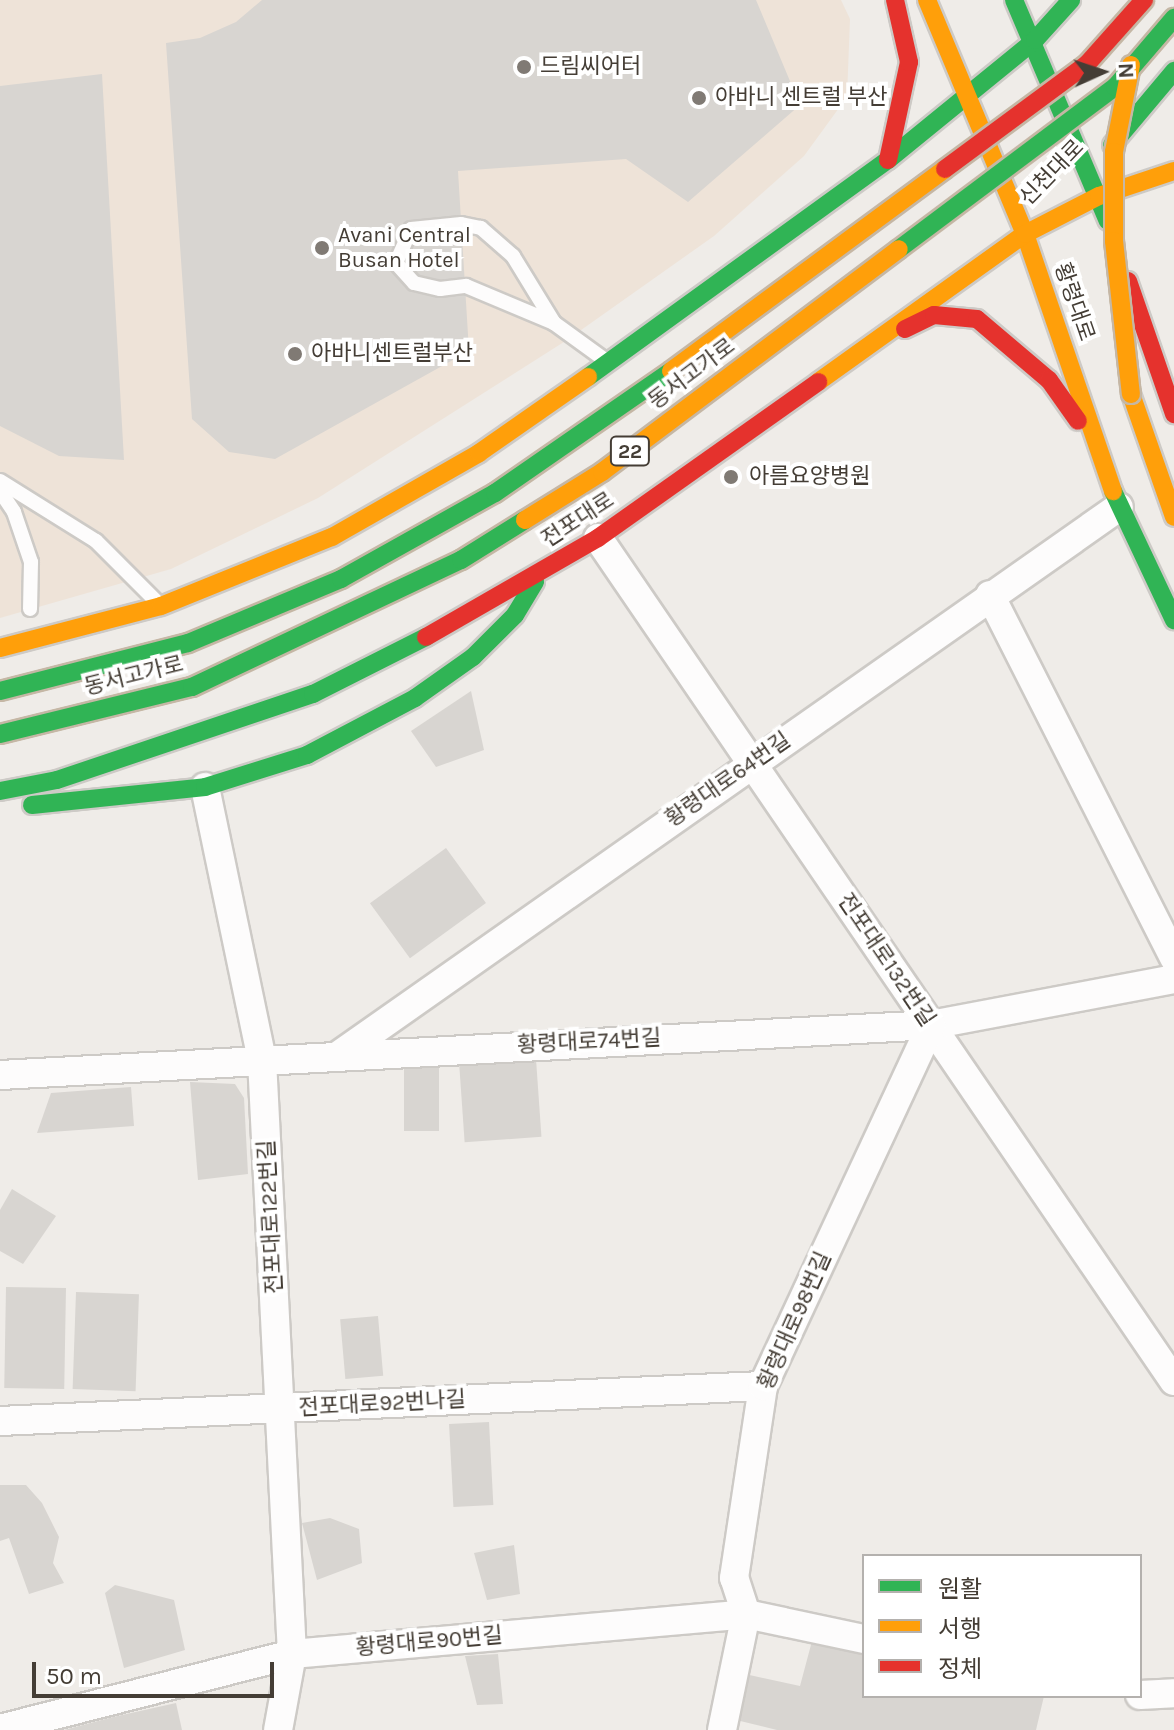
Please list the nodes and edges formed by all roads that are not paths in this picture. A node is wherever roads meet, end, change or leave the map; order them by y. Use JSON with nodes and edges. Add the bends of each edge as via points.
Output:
{"nodes":[{"id":1,"x":895,"y":0,"type":"edge"},
{"id":2,"x":927,"y":0,"type":"edge"},
{"id":3,"x":1014,"y":0,"type":"edge"},
{"id":4,"x":1071,"y":0,"type":"edge"},
{"id":5,"x":1145,"y":0,"type":"edge"},
{"id":6,"x":1174,"y":18,"type":"edge"},
{"id":7,"x":1035,"y":40,"type":"junction"},
{"id":8,"x":1174,"y":49,"type":"edge"},
{"id":9,"x":1047,"y":71,"type":"junction"},
{"id":10,"x":1174,"y":71,"type":"edge"},
{"id":11,"x":969,"y":94,"type":"junction"},
{"id":12,"x":888,"y":160,"type":"junction"},
{"id":13,"x":1089,"y":171,"type":"junction"},
{"id":14,"x":1174,"y":171,"type":"edge"},
{"id":15,"x":1099,"y":196,"type":"junction"},
{"id":16,"x":1025,"y":234,"type":"junction"},
{"id":17,"x":554,"y":323,"type":"junction"},
{"id":18,"x":861,"y":349,"type":"junction"},
{"id":19,"x":609,"y":363,"type":"junction"},
{"id":20,"x":1174,"y":414,"type":"edge"},
{"id":21,"x":1101,"y":455,"type":"junction"},
{"id":22,"x":0,"y":481,"type":"edge"},
{"id":23,"x":0,"y":491,"type":"edge"},
{"id":24,"x":1119,"y":507,"type":"junction"},
{"id":25,"x":1174,"y":517,"type":"edge"},
{"id":26,"x":598,"y":538,"type":"junction"},
{"id":27,"x":541,"y":573,"type":"junction"},
{"id":28,"x":990,"y":595,"type":"junction"},
{"id":29,"x":161,"y":606,"type":"junction"},
{"id":30,"x":30,"y":609,"type":"dead end"},
{"id":31,"x":1174,"y":620,"type":"edge"},
{"id":32,"x":0,"y":648,"type":"edge"},
{"id":33,"x":0,"y":691,"type":"edge"},
{"id":34,"x":0,"y":734,"type":"edge"},
{"id":35,"x":753,"y":763,"type":"junction"},
{"id":36,"x":205,"y":787,"type":"junction"},
{"id":37,"x":0,"y":791,"type":"edge"},
{"id":38,"x":0,"y":805,"type":"edge"},
{"id":39,"x":1174,"y":958,"type":"edge"},
{"id":40,"x":1174,"y":979,"type":"edge"},
{"id":41,"x":931,"y":1025,"type":"junction"},
{"id":42,"x":339,"y":1055,"type":"junction"},
{"id":43,"x":262,"y":1060,"type":"junction"},
{"id":44,"x":0,"y":1075,"type":"edge"},
{"id":45,"x":1174,"y":1381,"type":"edge"},
{"id":46,"x":763,"y":1386,"type":"junction"},
{"id":47,"x":282,"y":1408,"type":"junction"},
{"id":48,"x":0,"y":1421,"type":"edge"},
{"id":49,"x":746,"y":1614,"type":"junction"},
{"id":50,"x":862,"y":1639,"type":"edge"},
{"id":51,"x":292,"y":1654,"type":"junction"},
{"id":52,"x":1174,"y":1693,"type":"edge"},
{"id":53,"x":1142,"y":1695,"type":"edge"},
{"id":54,"x":0,"y":1729,"type":"edge"},
{"id":55,"x":278,"y":1730,"type":"edge"},
{"id":56,"x":722,"y":1730,"type":"edge"}],
"edges":[{"from":1,"to":12,"type":"main road","via":[[909,62]]},
{"from":2,"to":11,"type":"main road","name":"황령대로"},
{"from":3,"to":7,"type":"main road"},
{"from":4,"to":7,"type":"main road"},
{"from":5,"to":25,"type":"main road","bridge":true,"via":[[1114,152],[1114,241],[1131,394]]},
{"from":5,"to":33,"type":"main road","name":"동서고가로","number":"22","bridge":true,"via":[[1087,64],[726,332],[495,493],[341,579],[188,643]]},
{"from":6,"to":34,"type":"main road","name":"동서고가로","number":"22","bridge":true,"via":[[1115,87],[602,472],[461,560],[192,687]]},
{"from":7,"to":9,"type":"main road"},
{"from":7,"to":11,"type":"main road"},
{"from":8,"to":9,"type":"main road"},
{"from":9,"to":11,"type":"main road"},
{"from":9,"to":13,"type":"main road"},
{"from":10,"to":13,"type":"main road","name":"신천대로"},
{"from":11,"to":12,"type":"main road"},
{"from":11,"to":16,"type":"main road","name":"황령대로"},
{"from":12,"to":19,"type":"main road"},
{"from":13,"to":15,"type":"main road"},
{"from":13,"to":16,"type":"main road","name":"신천대로"},
{"from":14,"to":15,"type":"main road","name":"전포대로"},
{"from":15,"to":16,"type":"main road","name":"전포대로"},
{"from":15,"to":20,"type":"main road"},
{"from":16,"to":18,"type":"main road","name":"전포대로"},
{"from":16,"to":21,"type":"main road","name":"황령대로"},
{"from":17,"to":17,"type":"lane","via":[[513,256],[481,228],[461,224],[411,229],[396,263],[414,283],[440,289],[466,286]]},
{"from":17,"to":19,"type":"lane"},
{"from":18,"to":21,"type":"main road","via":[[934,315],[977,319],[1049,380]]},
{"from":18,"to":26,"type":"main road","name":"전포대로"},
{"from":19,"to":29,"type":"main road","via":[[479,453],[332,537]]},
{"from":21,"to":24,"type":"main road","name":"황령대로"},
{"from":22,"to":29,"type":"lane","via":[[96,541]]},
{"from":23,"to":30,"type":"lane","via":[[14,512],[31,562]]},
{"from":24,"to":28,"type":"street","name":"황령대로64번길"},
{"from":24,"to":31,"type":"main road","name":"황령대로"},
{"from":26,"to":27,"type":"main road","name":"전포대로"},
{"from":26,"to":35,"type":"street","name":"전포대로132번길"},
{"from":27,"to":36,"type":"main road","via":[[515,615],[473,657],[415,698],[307,755]]},
{"from":27,"to":37,"type":"main road","name":"전포대로","via":[[313,694],[83,772]]},
{"from":28,"to":35,"type":"street","name":"황령대로64번길"},
{"from":28,"to":39,"type":"street"},
{"from":29,"to":32,"type":"main road"},
{"from":35,"to":41,"type":"street","name":"전포대로132번길"},
{"from":35,"to":42,"type":"street","name":"황령대로64번길"},
{"from":36,"to":38,"type":"main road"},
{"from":36,"to":43,"type":"street","name":"전포대로122번길"},
{"from":40,"to":41,"type":"street","name":"황령대로74번길"},
{"from":41,"to":42,"type":"street","name":"황령대로74번길"},
{"from":41,"to":45,"type":"street","name":"전포대로132번길"},
{"from":41,"to":46,"type":"street","name":"황령대로98번길"},
{"from":42,"to":43,"type":"street","name":"황령대로74번길"},
{"from":43,"to":44,"type":"street","name":"황령대로74번길"},
{"from":43,"to":47,"type":"street","name":"전포대로122번길"},
{"from":46,"to":47,"type":"street","name":"전포대로92번나길"},
{"from":46,"to":49,"type":"street","name":"황령대로98번길","via":[[734,1578]]},
{"from":47,"to":48,"type":"street","name":"전포대로92번나길"},
{"from":47,"to":51,"type":"street","name":"전포대로122번길"},
{"from":49,"to":50,"type":"street","name":"황령대로90번길"},
{"from":49,"to":51,"type":"street","name":"황령대로90번길"},
{"from":49,"to":56,"type":"street","name":"황령대로98번길"},
{"from":51,"to":54,"type":"street","name":"황령대로90번길"},
{"from":51,"to":55,"type":"street","name":"전포대로122번길"},
{"from":52,"to":53,"type":"street"}]}
